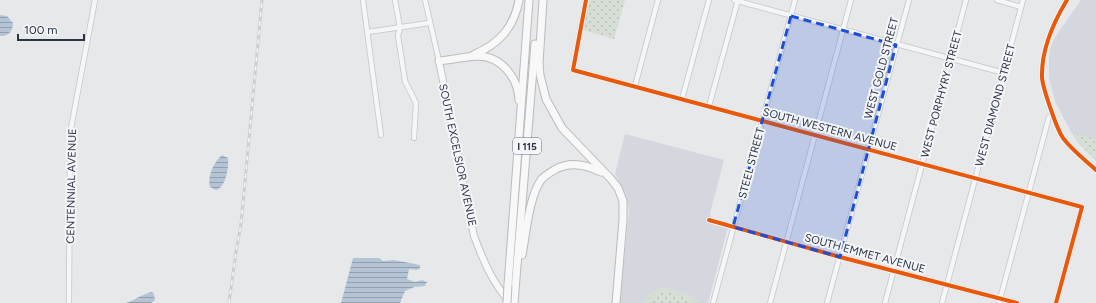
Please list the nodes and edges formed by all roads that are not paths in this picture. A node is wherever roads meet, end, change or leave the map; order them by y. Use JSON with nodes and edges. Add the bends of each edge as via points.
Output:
{"nodes":[{"id":1,"x":95,"y":0,"type":"edge"},
{"id":2,"x":364,"y":0,"type":"edge"},
{"id":3,"x":395,"y":0,"type":"edge"},
{"id":4,"x":425,"y":0,"type":"edge"},
{"id":5,"x":519,"y":0,"type":"edge"},
{"id":6,"x":528,"y":0,"type":"edge"},
{"id":7,"x":542,"y":0,"type":"edge"},
{"id":8,"x":586,"y":0,"type":"edge"},
{"id":9,"x":658,"y":0,"type":"edge"},
{"id":10,"x":709,"y":0,"type":"edge"},
{"id":11,"x":737,"y":0,"type":"edge"},
{"id":12,"x":795,"y":0,"type":"edge"},
{"id":13,"x":851,"y":0,"type":"edge"},
{"id":14,"x":908,"y":0,"type":"edge"},
{"id":15,"x":966,"y":0,"type":"edge"},
{"id":16,"x":997,"y":0,"type":"edge"},
{"id":17,"x":1023,"y":0,"type":"edge"},
{"id":18,"x":1021,"y":7,"type":"junction"},
{"id":19,"x":791,"y":16,"type":"junction"},
{"id":20,"x":429,"y":24,"type":"junction"},
{"id":21,"x":400,"y":28,"type":"junction"},
{"id":22,"x":844,"y":30,"type":"junction"},
{"id":23,"x":368,"y":32,"type":"junction"},
{"id":24,"x":896,"y":45,"type":"junction"},
{"id":25,"x":470,"y":57,"type":"junction"},
{"id":26,"x":950,"y":59,"type":"junction"},
{"id":27,"x":438,"y":61,"type":"junction"},
{"id":28,"x":1004,"y":74,"type":"junction"},
{"id":29,"x":635,"y":86,"type":"junction"},
{"id":30,"x":682,"y":99,"type":"junction"},
{"id":31,"x":709,"y":106,"type":"junction"},
{"id":32,"x":1049,"y":117,"type":"dead end"},
{"id":33,"x":762,"y":120,"type":"junction"},
{"id":34,"x":381,"y":135,"type":"dead end"},
{"id":35,"x":816,"y":135,"type":"junction"},
{"id":36,"x":414,"y":138,"type":"dead end"},
{"id":37,"x":868,"y":149,"type":"junction"},
{"id":38,"x":922,"y":164,"type":"junction"},
{"id":39,"x":517,"y":168,"type":"junction"},
{"id":40,"x":606,"y":174,"type":"junction"},
{"id":41,"x":975,"y":179,"type":"junction"},
{"id":42,"x":1029,"y":193,"type":"junction"},
{"id":43,"x":709,"y":220,"type":"dead end"},
{"id":44,"x":733,"y":227,"type":"junction"},
{"id":45,"x":787,"y":241,"type":"junction"},
{"id":46,"x":840,"y":257,"type":"junction"},
{"id":47,"x":894,"y":270,"type":"junction"},
{"id":48,"x":947,"y":284,"type":"junction"},
{"id":49,"x":515,"y":291,"type":"junction"},
{"id":50,"x":999,"y":301,"type":"edge"},
{"id":51,"x":69,"y":303,"type":"edge"},
{"id":52,"x":507,"y":303,"type":"edge"},
{"id":53,"x":510,"y":303,"type":"edge"},
{"id":54,"x":514,"y":303,"type":"edge"},
{"id":55,"x":616,"y":303,"type":"edge"},
{"id":56,"x":713,"y":303,"type":"edge"},
{"id":57,"x":770,"y":303,"type":"edge"},
{"id":58,"x":827,"y":303,"type":"edge"},
{"id":59,"x":885,"y":303,"type":"edge"},
{"id":60,"x":942,"y":303,"type":"edge"},
{"id":61,"x":1017,"y":303,"type":"edge"},
{"id":62,"x":1056,"y":303,"type":"edge"}],
"edges":[{"from":1,"to":51,"type":"street","name":"CENTENNIAL AVENUE","via":[[70,134]]},
{"from":2,"to":23,"type":"street"},
{"from":3,"to":21,"type":"street"},
{"from":4,"to":20,"type":"street","name":"SOUTH EXCELSIOR AVENUE"},
{"from":5,"to":25,"type":"highway","via":[[514,19],[501,38]]},
{"from":6,"to":39,"type":"highway","number":"I 115"},
{"from":7,"to":40,"type":"highway","via":[[539,62],[546,99],[562,128]]},
{"from":7,"to":49,"type":"highway","number":"I 115","via":[[534,54]]},
{"from":8,"to":29,"type":"street","name":"SOUTH WESTERN AVENUE","via":[[573,70]]},
{"from":9,"to":29,"type":"street"},
{"from":10,"to":30,"type":"street"},
{"from":11,"to":19,"type":"street"},
{"from":11,"to":31,"type":"street"},
{"from":12,"to":19,"type":"street","name":"STEEL STREET"},
{"from":13,"to":22,"type":"street"},
{"from":14,"to":24,"type":"street","name":"WEST GOLD STREET"},
{"from":15,"to":26,"type":"street","name":"WEST PORPHYRY STREET"},
{"from":16,"to":18,"type":"street"},
{"from":17,"to":18,"type":"street","name":"WEST DIAMOND STREET"},
{"from":18,"to":28,"type":"street","name":"WEST DIAMOND STREET"},
{"from":19,"to":22,"type":"street"},
{"from":19,"to":33,"type":"street","name":"STEEL STREET"},
{"from":20,"to":21,"type":"street"},
{"from":20,"to":27,"type":"street","name":"SOUTH EXCELSIOR AVENUE"},
{"from":21,"to":23,"type":"street"},
{"from":21,"to":36,"type":"street","via":[[398,36],[405,82],[416,103]]},
{"from":22,"to":24,"type":"street"},
{"from":22,"to":35,"type":"street"},
{"from":23,"to":34,"type":"street"},
{"from":24,"to":26,"type":"street"},
{"from":24,"to":37,"type":"street","name":"WEST GOLD STREET"},
{"from":25,"to":27,"type":"highway"},
{"from":25,"to":39,"type":"highway","via":[[492,59],[509,71],[515,81],[519,106]]},
{"from":26,"to":28,"type":"street"},
{"from":26,"to":38,"type":"street","name":"WEST PORPHYRY STREET"},
{"from":27,"to":53,"type":"main road","name":"SOUTH EXCELSIOR AVENUE","via":[[474,236],[490,275]]},
{"from":28,"to":41,"type":"street","name":"WEST DIAMOND STREET"},
{"from":29,"to":30,"type":"street","name":"SOUTH WESTERN AVENUE"},
{"from":30,"to":31,"type":"street","name":"SOUTH WESTERN AVENUE"},
{"from":31,"to":33,"type":"street","name":"SOUTH WESTERN AVENUE"},
{"from":32,"to":42,"type":"street"},
{"from":33,"to":35,"type":"street","name":"SOUTH WESTERN AVENUE"},
{"from":33,"to":44,"type":"street","name":"STEEL STREET"},
{"from":35,"to":37,"type":"street","name":"SOUTH WESTERN AVENUE"},
{"from":35,"to":45,"type":"street"},
{"from":37,"to":38,"type":"street","name":"SOUTH WESTERN AVENUE"},
{"from":37,"to":46,"type":"street","name":"WEST GOLD STREET"},
{"from":38,"to":41,"type":"street","name":"SOUTH WESTERN AVENUE"},
{"from":38,"to":47,"type":"street","name":"WEST PORPHYRY STREET"},
{"from":39,"to":52,"type":"highway","number":"I 115","bridge":true},
{"from":40,"to":49,"type":"highway","via":[[584,165],[569,165],[560,167],[542,179],[534,196]]},
{"from":40,"to":55,"type":"highway","via":[[618,188],[623,202]]},
{"from":41,"to":42,"type":"street","name":"SOUTH WESTERN AVENUE"},
{"from":41,"to":48,"type":"street","name":"WEST DIAMOND STREET"},
{"from":42,"to":50,"type":"street"},
{"from":42,"to":62,"type":"street","name":"SOUTH WESTERN AVENUE","via":[[1082,207]]},
{"from":43,"to":44,"type":"street","name":"SOUTH EMMET AVENUE"},
{"from":44,"to":45,"type":"street","name":"SOUTH EMMET AVENUE"},
{"from":44,"to":56,"type":"street","name":"STEEL STREET"},
{"from":45,"to":46,"type":"street","name":"SOUTH EMMET AVENUE"},
{"from":45,"to":57,"type":"street"},
{"from":46,"to":47,"type":"street","name":"SOUTH EMMET AVENUE"},
{"from":46,"to":58,"type":"street","name":"WEST GOLD STREET"},
{"from":47,"to":48,"type":"street","name":"SOUTH EMMET AVENUE"},
{"from":47,"to":59,"type":"street","name":"WEST PORPHYRY STREET"},
{"from":48,"to":50,"type":"street","name":"SOUTH EMMET AVENUE"},
{"from":48,"to":60,"type":"street","name":"WEST DIAMOND STREET"},
{"from":49,"to":54,"type":"highway","number":"I 115"},
{"from":50,"to":61,"type":"street","name":"SOUTH EMMET AVENUE"}]}
